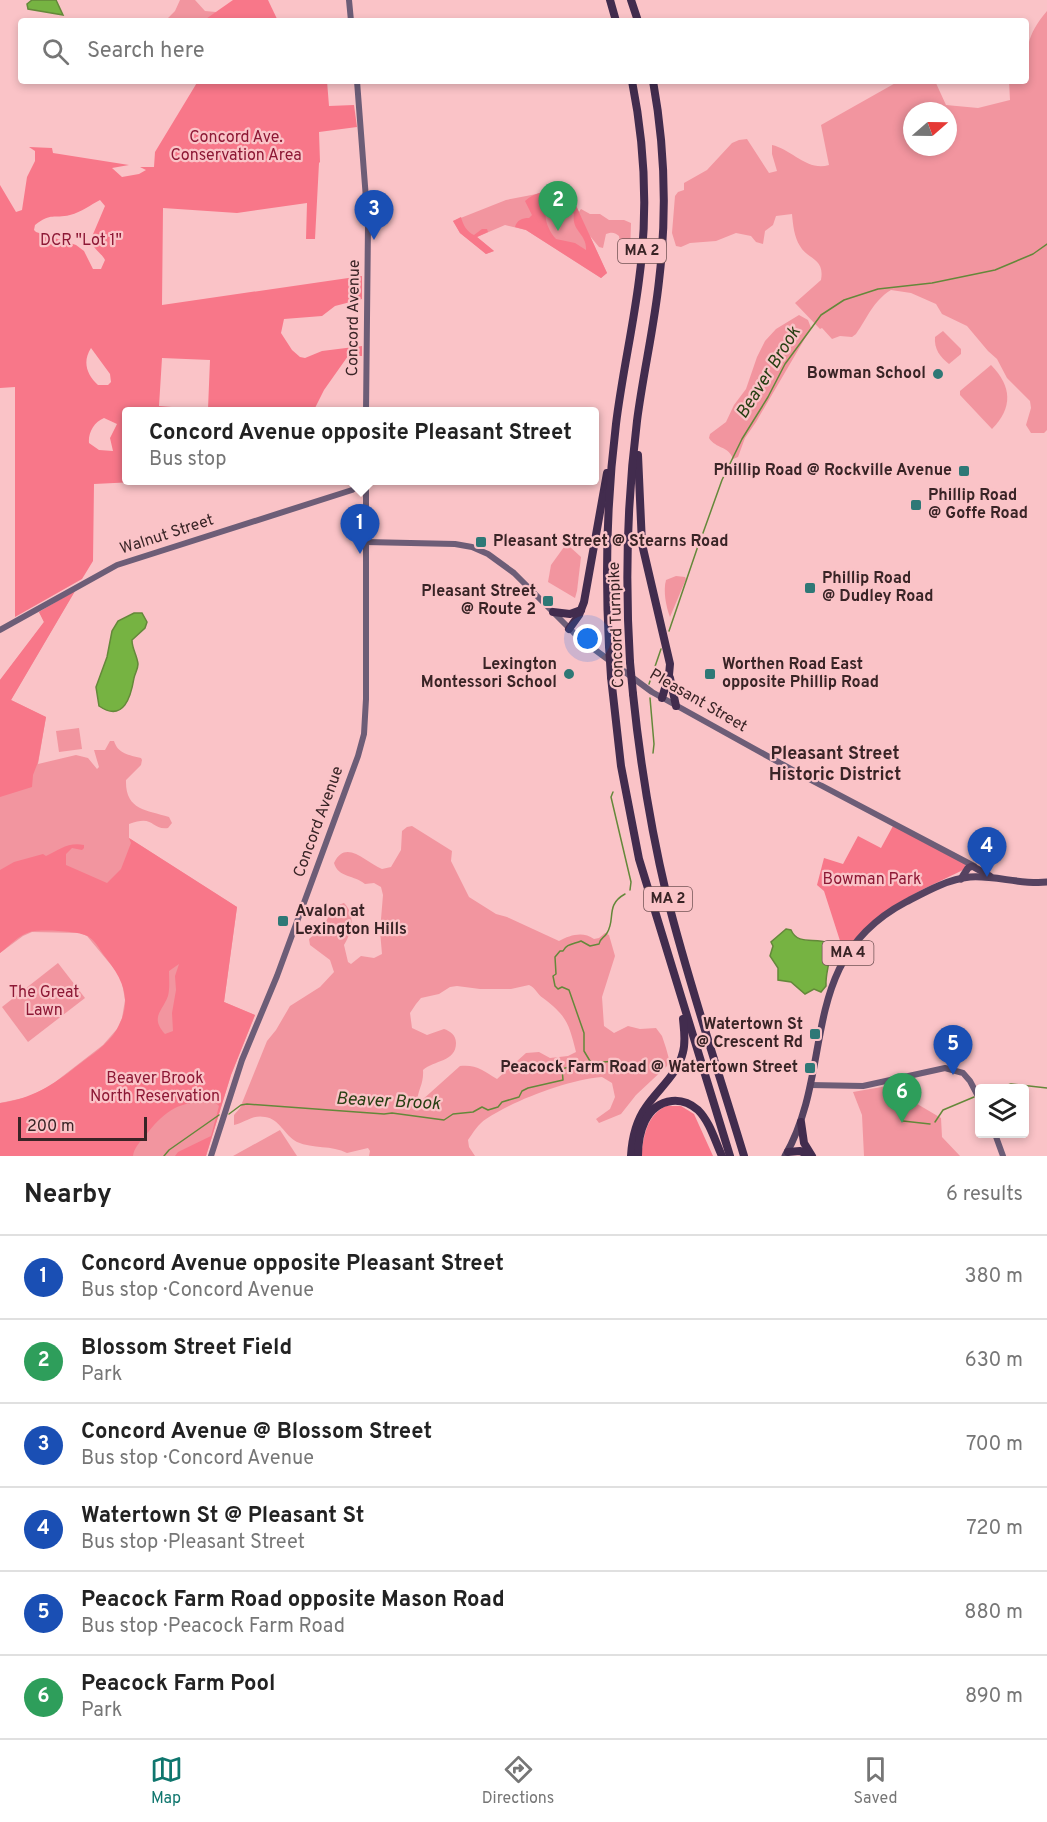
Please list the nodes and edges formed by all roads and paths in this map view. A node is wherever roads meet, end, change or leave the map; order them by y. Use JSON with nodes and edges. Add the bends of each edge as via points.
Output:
{"nodes":[{"id":1,"x":349,"y":0,"type":"edge"},
{"id":2,"x":610,"y":0,"type":"edge"},
{"id":3,"x":632,"y":0,"type":"edge"},
{"id":4,"x":351,"y":18,"type":"edge"},
{"id":5,"x":615,"y":18,"type":"edge"},
{"id":6,"x":637,"y":18,"type":"edge"},
{"id":7,"x":357,"y":84,"type":"edge"},
{"id":8,"x":632,"y":84,"type":"edge"},
{"id":9,"x":652,"y":84,"type":"edge"},
{"id":10,"x":366,"y":407,"type":"edge"},
{"id":11,"x":636,"y":433,"type":"junction"},
{"id":12,"x":613,"y":452,"type":"junction"},
{"id":13,"x":360,"y":485,"type":"edge"},
{"id":14,"x":366,"y":485,"type":"edge"},
{"id":15,"x":352,"y":490,"type":"junction"},
{"id":16,"x":366,"y":493,"type":"junction"},
{"id":17,"x":366,"y":542,"type":"junction"},
{"id":18,"x":581,"y":610,"type":"junction"},
{"id":19,"x":553,"y":612,"type":"junction"},
{"id":20,"x":569,"y":628,"type":"junction"},
{"id":21,"x":0,"y":630,"type":"edge"},
{"id":22,"x":670,"y":673,"type":"junction"},
{"id":23,"x":662,"y":698,"type":"junction"},
{"id":24,"x":676,"y":706,"type":"junction"},
{"id":25,"x":972,"y":870,"type":"junction"},
{"id":26,"x":1047,"y":882,"type":"edge"},
{"id":27,"x":681,"y":999,"type":"junction"},
{"id":28,"x":810,"y":1085,"type":"junction"},
{"id":29,"x":975,"y":1090,"type":"edge"},
{"id":30,"x":801,"y":1122,"type":"junction"},
{"id":31,"x":996,"y":1138,"type":"edge"},
{"id":32,"x":786,"y":1154,"type":"edge"},
{"id":33,"x":211,"y":1156,"type":"edge"},
{"id":34,"x":631,"y":1156,"type":"edge"},
{"id":35,"x":638,"y":1156,"type":"edge"},
{"id":36,"x":722,"y":1156,"type":"edge"},
{"id":37,"x":730,"y":1156,"type":"edge"},
{"id":38,"x":744,"y":1156,"type":"edge"},
{"id":39,"x":811,"y":1156,"type":"edge"},
{"id":40,"x":1003,"y":1156,"type":"edge"}],
"edges":[{"from":1,"to":4,"type":"street"},
{"from":2,"to":5,"type":"highway"},
{"from":3,"to":6,"type":"highway"},
{"from":7,"to":10,"type":"street","name":"Concord Avenue","via":[[368,225]]},
{"from":8,"to":12,"type":"highway","number":"MA 2","via":[[643,164],[643,235]]},
{"from":9,"to":11,"type":"highway","name":"Concord Turnpike","number":"MA 2","via":[[663,162],[663,233]]},
{"from":11,"to":22,"type":"highway","via":[[641,540]]},
{"from":11,"to":38,"type":"highway","name":"Concord Turnpike","number":"MA 2","bridge":true,"via":[[627,553],[630,662],[648,803],[687,970]]},
{"from":12,"to":18,"type":"highway"},
{"from":12,"to":27,"type":"highway","name":"Concord Turnpike","number":"MA 2","bridge":true,"via":[[607,546],[609,646],[620,758],[647,890]]},
{"from":13,"to":15,"type":"street","name":"Walnut Street"},
{"from":14,"to":16,"type":"street","name":"Concord Avenue"},
{"from":15,"to":16,"type":"street"},
{"from":15,"to":21,"type":"street","name":"Walnut Street","via":[[117,566]]},
{"from":16,"to":17,"type":"street","name":"Concord Avenue"},
{"from":17,"to":19,"type":"street","name":"Pleasant Street","via":[[472,547],[507,567]]},
{"from":17,"to":33,"type":"street","name":"Concord Avenue","via":[[364,734],[277,976],[242,1060]]},
{"from":18,"to":19,"type":"highway","via":[[570,614]]},
{"from":18,"to":20,"type":"highway"},
{"from":19,"to":20,"type":"street","name":"Pleasant Street"},
{"from":20,"to":23,"type":"street","name":"Pleasant Street"},
{"from":22,"to":23,"type":"highway"},
{"from":22,"to":24,"type":"highway"},
{"from":23,"to":24,"type":"street","name":"Pleasant Street"},
{"from":24,"to":25,"type":"street","name":"Pleasant Street"},
{"from":25,"to":26,"type":"main road","name":"Pleasant Street","via":[[1021,881]]},
{"from":25,"to":28,"type":"main road","number":"MA 4","via":[[961,879],[917,896],[882,916],[848,954],[826,1003]]},
{"from":27,"to":34,"type":"highway","via":[[685,1035],[682,1055],[673,1074],[642,1113]]},
{"from":27,"to":37,"type":"highway","name":"Concord Turnpike","number":"MA 2"},
{"from":28,"to":29,"type":"street","via":[[863,1086],[945,1068],[963,1073]]},
{"from":28,"to":30,"type":"main road","number":"MA 4"},
{"from":30,"to":32,"type":"main road","number":"MA 4"},
{"from":30,"to":39,"type":"highway","via":[[804,1143]]},
{"from":31,"to":40,"type":"street"},
{"from":32,"to":39,"type":"highway","via":[[800,1151]]},
{"from":35,"to":36,"type":"highway","via":[[641,1132],[649,1115],[660,1104],[675,1101],[689,1104],[701,1114]]}]}
